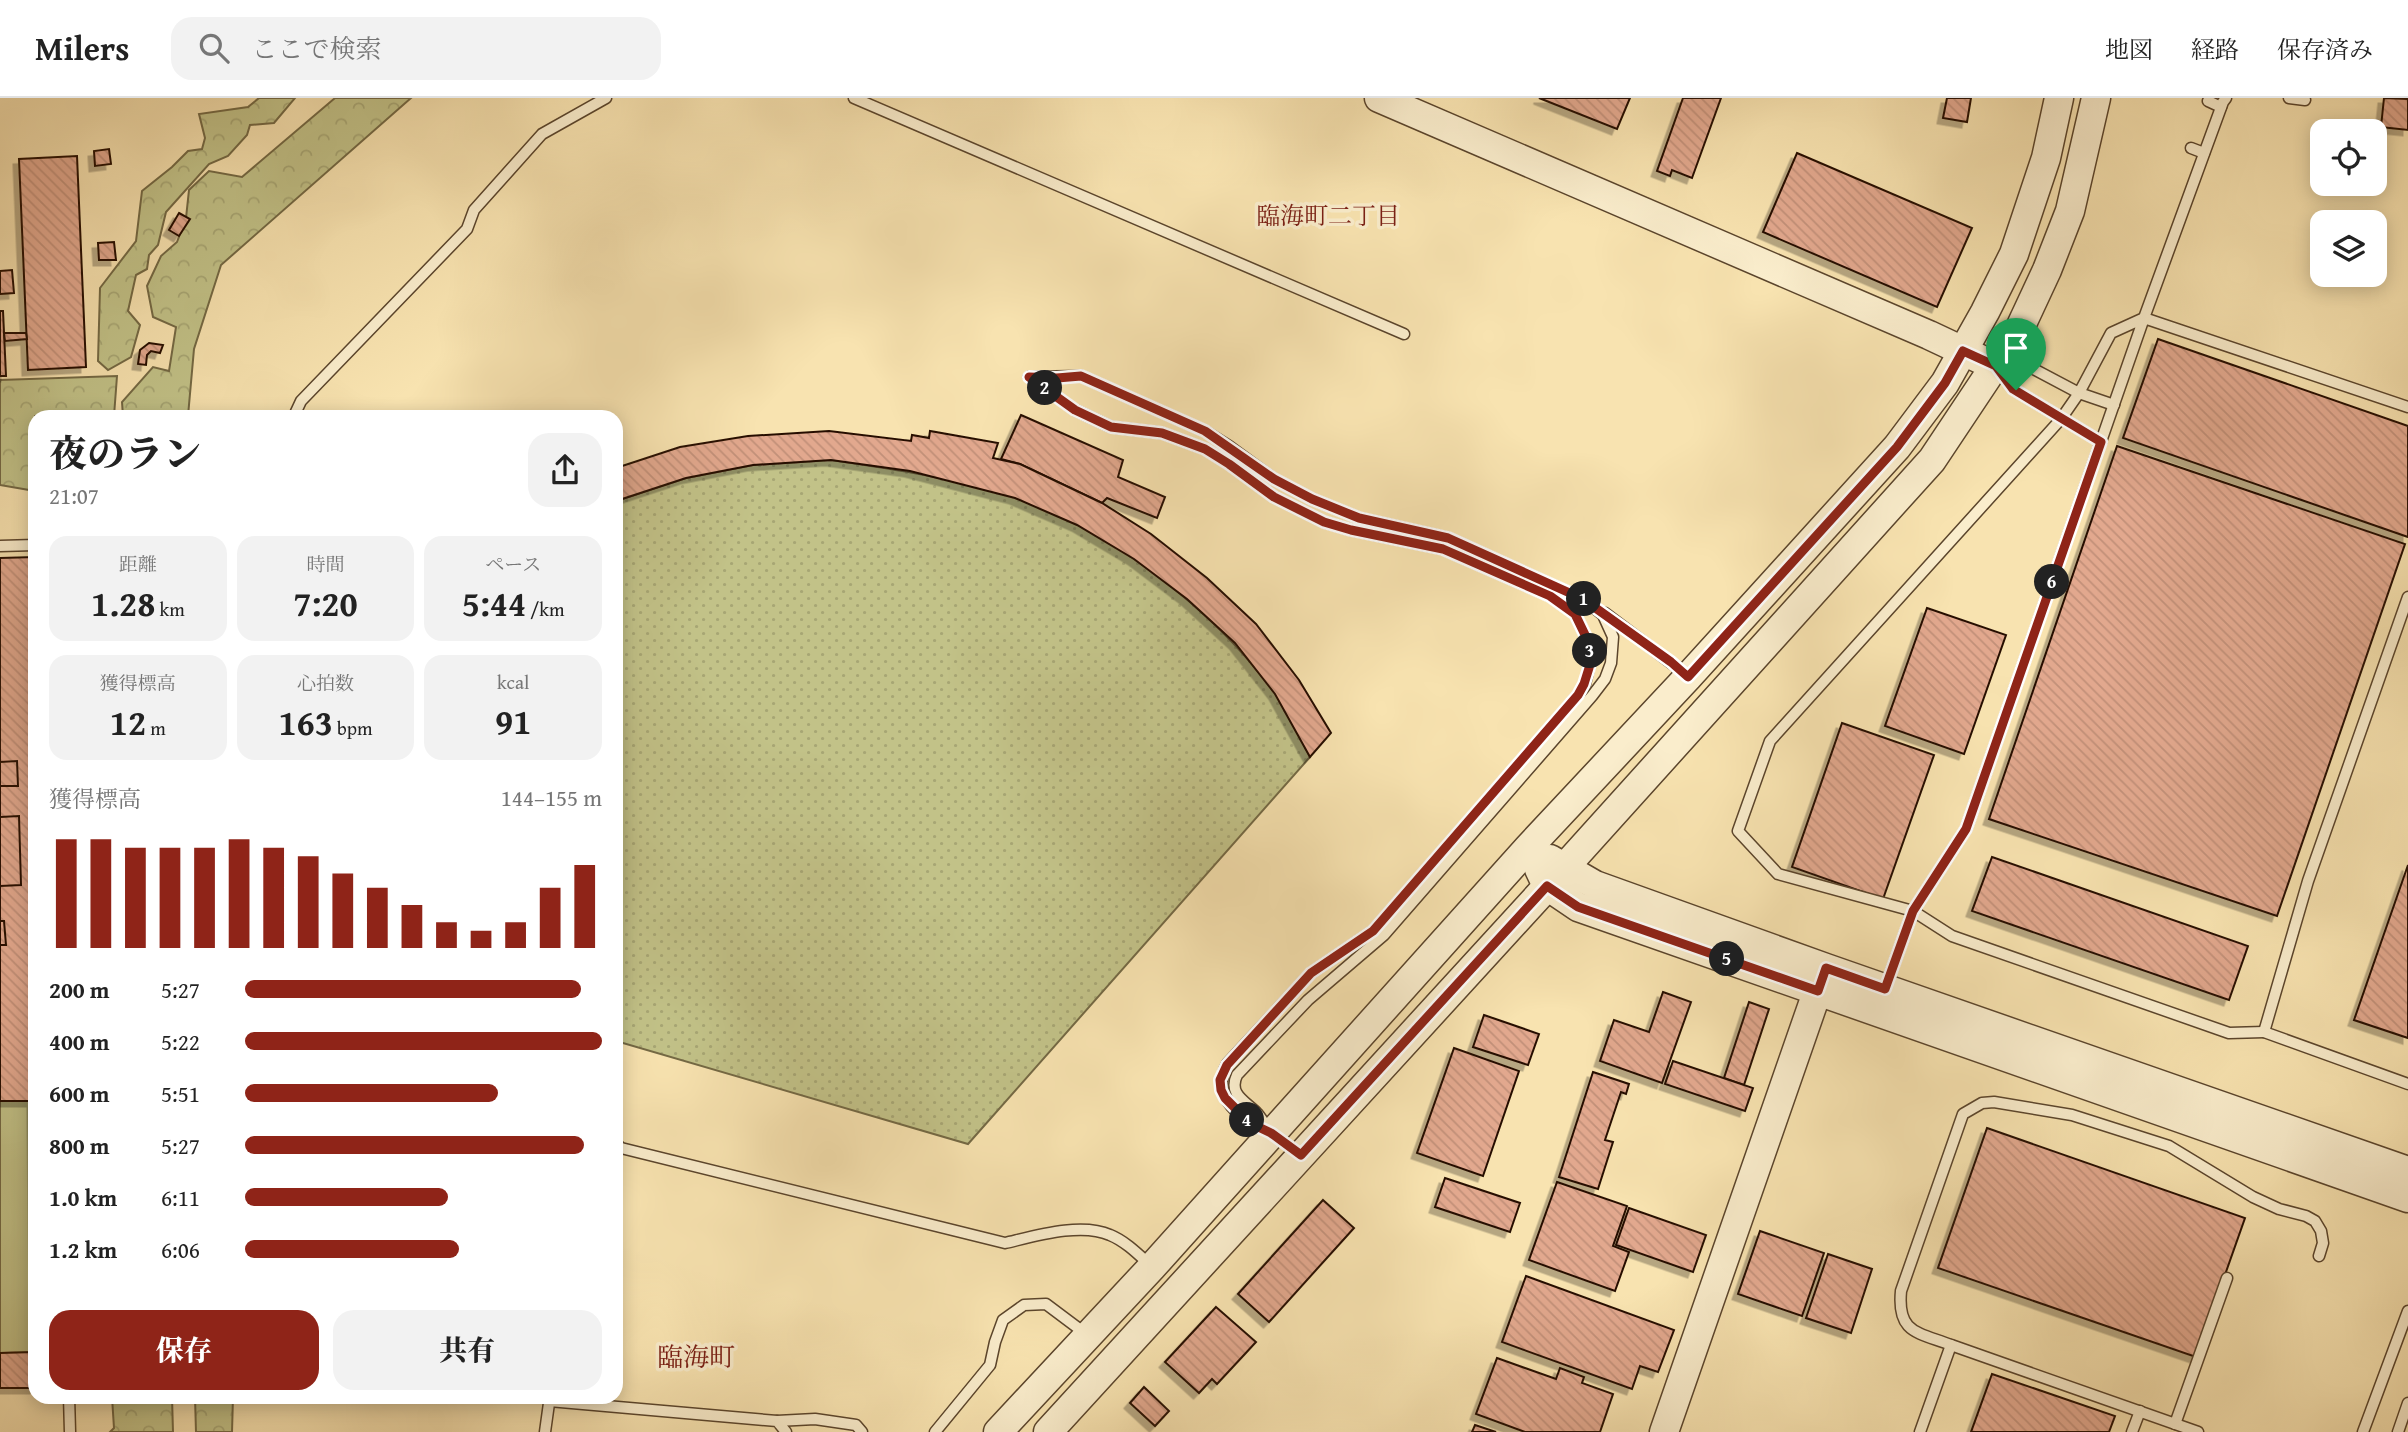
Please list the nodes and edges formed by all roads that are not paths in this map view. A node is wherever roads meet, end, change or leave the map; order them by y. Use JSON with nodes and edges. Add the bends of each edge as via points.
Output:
{"nodes":[{"id":1,"x":606,"y":98,"type":"edge"},
{"id":2,"x":854,"y":98,"type":"edge"},
{"id":3,"x":1379,"y":98,"type":"edge"},
{"id":4,"x":2059,"y":98,"type":"edge"},
{"id":5,"x":2096,"y":98,"type":"edge"},
{"id":6,"x":2289,"y":98,"type":"edge"},
{"id":7,"x":2305,"y":100,"type":"dead end"},
{"id":8,"x":2208,"y":101,"type":"dead end"},
{"id":9,"x":2224,"y":102,"type":"edge"},
{"id":10,"x":2191,"y":148,"type":"dead end"},
{"id":11,"x":2204,"y":153,"type":"junction"},
{"id":12,"x":2176,"y":192,"type":"dead end"},
{"id":13,"x":2188,"y":197,"type":"junction"},
{"id":14,"x":2144,"y":318,"type":"junction"},
{"id":15,"x":1404,"y":334,"type":"dead end"},
{"id":16,"x":1963,"y":351,"type":"junction"},
{"id":17,"x":1996,"y":366,"type":"junction"},
{"id":18,"x":2079,"y":393,"type":"junction"},
{"id":19,"x":2114,"y":405,"type":"junction"},
{"id":20,"x":2408,"y":407,"type":"edge"},
{"id":21,"x":297,"y":410,"type":"edge"},
{"id":22,"x":2061,"y":419,"type":"junction"},
{"id":23,"x":2101,"y":442,"type":"junction"},
{"id":24,"x":28,"y":545,"type":"edge"},
{"id":25,"x":0,"y":546,"type":"edge"},
{"id":26,"x":2408,"y":597,"type":"edge"},
{"id":27,"x":1594,"y":606,"type":"junction"},
{"id":28,"x":1688,"y":677,"type":"junction"},
{"id":29,"x":1528,"y":848,"type":"junction"},
{"id":30,"x":1556,"y":876,"type":"junction"},
{"id":31,"x":1913,"y":911,"type":"junction"},
{"id":32,"x":1822,"y":980,"type":"junction"},
{"id":33,"x":1885,"y":989,"type":"junction"},
{"id":34,"x":2264,"y":1031,"type":"junction"},
{"id":35,"x":2408,"y":1084,"type":"edge"},
{"id":36,"x":1271,"y":1133,"type":"junction"},
{"id":37,"x":623,"y":1147,"type":"edge"},
{"id":38,"x":1301,"y":1155,"type":"junction"},
{"id":39,"x":2408,"y":1171,"type":"edge"},
{"id":40,"x":2408,"y":1198,"type":"edge"},
{"id":41,"x":2319,"y":1256,"type":"dead end"},
{"id":42,"x":1152,"y":1267,"type":"junction"},
{"id":43,"x":2227,"y":1278,"type":"dead end"},
{"id":44,"x":2408,"y":1311,"type":"edge"},
{"id":45,"x":1088,"y":1335,"type":"junction"},
{"id":46,"x":1951,"y":1345,"type":"junction"},
{"id":47,"x":2408,"y":1403,"type":"edge"},
{"id":48,"x":69,"y":1404,"type":"edge"},
{"id":49,"x":549,"y":1404,"type":"edge"},
{"id":50,"x":602,"y":1404,"type":"edge"},
{"id":51,"x":2140,"y":1411,"type":"junction"},
{"id":52,"x":777,"y":1421,"type":"junction"},
{"id":53,"x":2175,"y":1424,"type":"junction"},
{"id":54,"x":70,"y":1432,"type":"edge"},
{"id":55,"x":545,"y":1432,"type":"edge"},
{"id":56,"x":786,"y":1432,"type":"edge"},
{"id":57,"x":862,"y":1432,"type":"edge"},
{"id":58,"x":934,"y":1432,"type":"edge"},
{"id":59,"x":998,"y":1432,"type":"edge"},
{"id":60,"x":1048,"y":1432,"type":"edge"},
{"id":61,"x":1664,"y":1432,"type":"edge"},
{"id":62,"x":1920,"y":1432,"type":"edge"},
{"id":63,"x":2132,"y":1432,"type":"edge"},
{"id":64,"x":2198,"y":1432,"type":"edge"},
{"id":65,"x":2363,"y":1432,"type":"edge"},
{"id":66,"x":2398,"y":1432,"type":"edge"}],
"edges":[{"from":1,"to":21,"type":"lane","via":[[542,134],[474,211],[467,229]]},
{"from":2,"to":15,"type":"lane"},
{"from":3,"to":16,"type":"street"},
{"from":4,"to":16,"type":"street","via":[[2043,168],[2014,254]]},
{"from":5,"to":17,"type":"street","via":[[2070,211],[2020,328]]},
{"from":6,"to":7,"type":"lane"},
{"from":8,"to":9,"type":"lane"},
{"from":9,"to":11,"type":"lane"},
{"from":10,"to":11,"type":"lane"},
{"from":11,"to":13,"type":"lane"},
{"from":12,"to":13,"type":"lane"},
{"from":13,"to":14,"type":"lane"},
{"from":14,"to":18,"type":"lane","via":[[2111,333]]},
{"from":14,"to":19,"type":"lane"},
{"from":14,"to":20,"type":"lane"},
{"from":16,"to":17,"type":"street"},
{"from":16,"to":28,"type":"street","via":[[1897,447]]},
{"from":17,"to":18,"type":"lane","via":[[2026,365]]},
{"from":17,"to":22,"type":"lane","via":[[2013,389]]},
{"from":17,"to":30,"type":"street","via":[[1933,460]]},
{"from":18,"to":19,"type":"lane"},
{"from":18,"to":22,"type":"lane"},
{"from":19,"to":23,"type":"lane"},
{"from":22,"to":23,"type":"lane"},
{"from":22,"to":31,"type":"lane","via":[[1770,741],[1738,831],[1778,874]]},
{"from":23,"to":31,"type":"lane","via":[[1966,829]]},
{"from":24,"to":25,"type":"lane"},
{"from":26,"to":34,"type":"lane","via":[[2308,881]]},
{"from":27,"to":28,"type":"lane"},
{"from":27,"to":36,"type":"lane","via":[[1613,637],[1605,679],[1384,935],[1308,1000],[1237,1075],[1237,1095]]},
{"from":27,"to":36,"type":"lane","via":[[1448,538],[1367,520],[1312,499],[1274,479],[1205,431],[1081,376],[1029,377],[1075,410],[1111,427],[1162,433],[1205,449],[1274,497],[1324,522],[1443,549],[1550,596],[1575,614],[1588,641],[1589,668],[1578,695],[1373,931],[1311,973],[1227,1065],[1220,1080],[1225,1098],[1250,1123]]},
{"from":28,"to":29,"type":"street"},
{"from":29,"to":30,"type":"street"},
{"from":29,"to":36,"type":"street"},
{"from":30,"to":32,"type":"street","via":[[1595,886]]},
{"from":30,"to":38,"type":"street"},
{"from":31,"to":33,"type":"lane"},
{"from":31,"to":34,"type":"lane","via":[[1952,936],[2229,1032]]},
{"from":32,"to":33,"type":"street"},
{"from":32,"to":40,"type":"street"},
{"from":32,"to":61,"type":"street"},
{"from":33,"to":39,"type":"street"},
{"from":34,"to":35,"type":"lane"},
{"from":36,"to":38,"type":"street"},
{"from":36,"to":42,"type":"street"},
{"from":37,"to":42,"type":"lane","via":[[1005,1243],[1068,1229],[1109,1234]]},
{"from":38,"to":60,"type":"street"},
{"from":41,"to":46,"type":"lane","via":[[2323,1243],[2315,1221],[2253,1198],[2169,1146],[2072,1115],[1982,1103],[1963,1114],[1901,1290],[1903,1321],[1910,1329]]},
{"from":42,"to":45,"type":"street"},
{"from":43,"to":53,"type":"lane"},
{"from":44,"to":65,"type":"lane"},
{"from":45,"to":58,"type":"lane","via":[[1046,1304],[1024,1305],[1003,1320],[990,1365]]},
{"from":45,"to":59,"type":"street"},
{"from":46,"to":51,"type":"lane"},
{"from":46,"to":62,"type":"lane"},
{"from":47,"to":66,"type":"lane"},
{"from":48,"to":54,"type":"lane"},
{"from":49,"to":55,"type":"lane"},
{"from":50,"to":52,"type":"lane"},
{"from":51,"to":53,"type":"lane"},
{"from":51,"to":63,"type":"lane"},
{"from":52,"to":56,"type":"lane"},
{"from":52,"to":57,"type":"lane","via":[[815,1419],[856,1425]]},
{"from":53,"to":64,"type":"lane"}]}
